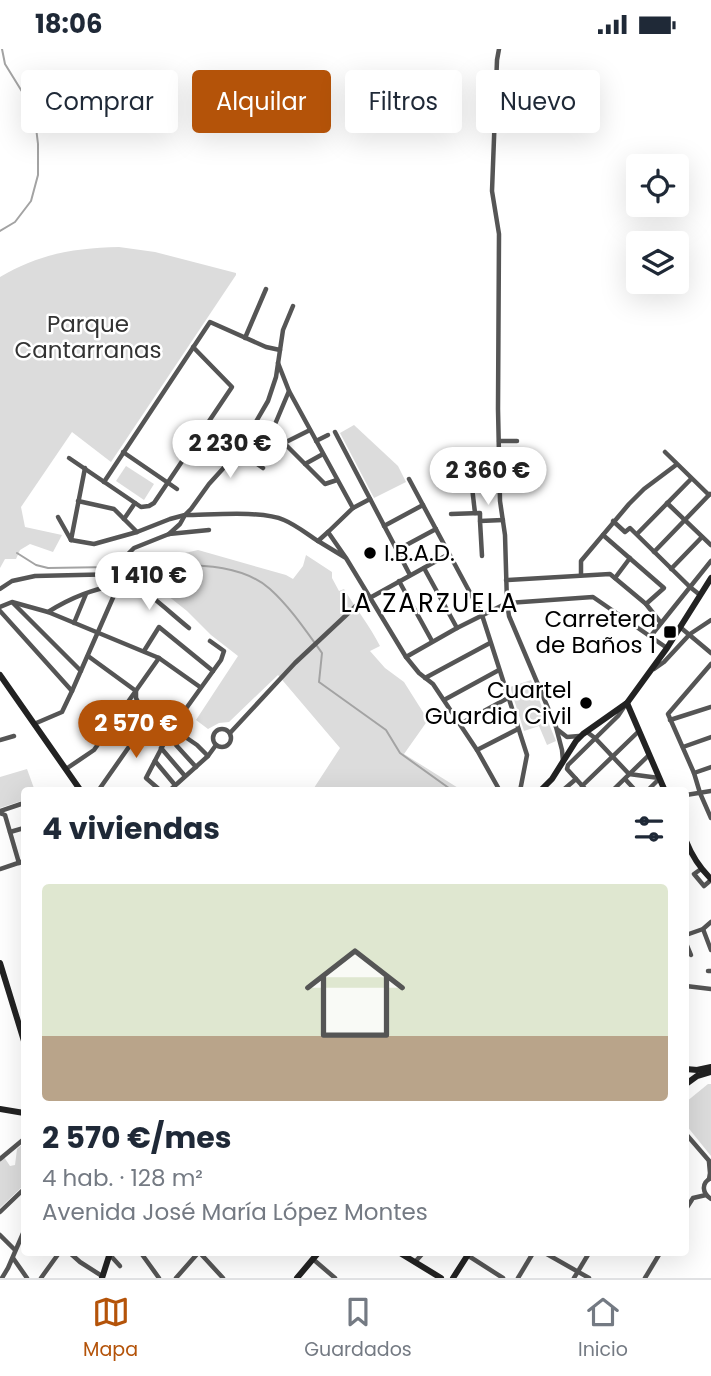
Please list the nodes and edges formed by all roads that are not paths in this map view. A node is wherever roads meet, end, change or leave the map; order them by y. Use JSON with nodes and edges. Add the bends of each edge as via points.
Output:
{"nodes":[{"id":1,"x":499,"y":49,"type":"edge"},
{"id":2,"x":266,"y":289,"type":"dead end"},
{"id":3,"x":293,"y":306,"type":"dead end"},
{"id":4,"x":245,"y":338,"type":"junction"},
{"id":5,"x":193,"y":347,"type":"junction"},
{"id":6,"x":280,"y":350,"type":"junction"},
{"id":7,"x":278,"y":362,"type":"junction"},
{"id":8,"x":289,"y":391,"type":"junction"},
{"id":9,"x":310,"y":430,"type":"junction"},
{"id":10,"x":335,"y":432,"type":"dead end"},
{"id":11,"x":328,"y":435,"type":"dead end"},
{"id":12,"x":317,"y":441,"type":"junction"},
{"id":13,"x":499,"y":441,"type":"junction"},
{"id":14,"x":517,"y":441,"type":"dead end"},
{"id":15,"x":284,"y":443,"type":"junction"},
{"id":16,"x":239,"y":451,"type":"junction"},
{"id":17,"x":123,"y":452,"type":"junction"},
{"id":18,"x":665,"y":453,"type":"dead end"},
{"id":19,"x":323,"y":454,"type":"junction"},
{"id":20,"x":69,"y":458,"type":"dead end"},
{"id":21,"x":304,"y":464,"type":"junction"},
{"id":22,"x":676,"y":465,"type":"junction"},
{"id":23,"x":85,"y":468,"type":"junction"},
{"id":24,"x":263,"y":468,"type":"dead end"},
{"id":25,"x":409,"y":479,"type":"dead end"},
{"id":26,"x":691,"y":479,"type":"junction"},
{"id":27,"x":337,"y":480,"type":"junction"},
{"id":28,"x":104,"y":482,"type":"junction"},
{"id":29,"x":168,"y":483,"type":"junction"},
{"id":30,"x":472,"y":487,"type":"dead end"},
{"id":31,"x":177,"y":489,"type":"dead end"},
{"id":32,"x":710,"y":495,"type":"edge"},
{"id":33,"x":370,"y":499,"type":"junction"},
{"id":34,"x":78,"y":501,"type":"junction"},
{"id":35,"x":135,"y":503,"type":"junction"},
{"id":36,"x":667,"y":503,"type":"junction"},
{"id":37,"x":423,"y":505,"type":"junction"},
{"id":38,"x":353,"y":508,"type":"junction"},
{"id":39,"x":475,"y":513,"type":"junction"},
{"id":40,"x":451,"y":514,"type":"dead end"},
{"id":41,"x":185,"y":515,"type":"junction"},
{"id":42,"x":58,"y":517,"type":"dead end"},
{"id":43,"x":124,"y":519,"type":"junction"},
{"id":44,"x":503,"y":520,"type":"junction"},
{"id":45,"x":685,"y":520,"type":"junction"},
{"id":46,"x":480,"y":521,"type":"junction"},
{"id":47,"x":613,"y":521,"type":"junction"},
{"id":48,"x":384,"y":526,"type":"junction"},
{"id":49,"x":436,"y":529,"type":"junction"},
{"id":50,"x":209,"y":530,"type":"dead end"},
{"id":51,"x":137,"y":532,"type":"junction"},
{"id":52,"x":328,"y":532,"type":"junction"},
{"id":53,"x":169,"y":534,"type":"junction"},
{"id":54,"x":637,"y":534,"type":"junction"},
{"id":55,"x":603,"y":535,"type":"junction"},
{"id":56,"x":702,"y":537,"type":"junction"},
{"id":57,"x":71,"y":541,"type":"junction"},
{"id":58,"x":318,"y":541,"type":"junction"},
{"id":59,"x":711,"y":545,"type":"edge"},
{"id":60,"x":397,"y":550,"type":"junction"},
{"id":61,"x":654,"y":552,"type":"junction"},
{"id":62,"x":449,"y":554,"type":"junction"},
{"id":63,"x":482,"y":556,"type":"dead end"},
{"id":64,"x":346,"y":558,"type":"junction"},
{"id":65,"x":630,"y":558,"type":"junction"},
{"id":66,"x":711,"y":561,"type":"edge"},
{"id":67,"x":424,"y":568,"type":"junction"},
{"id":68,"x":671,"y":569,"type":"junction"},
{"id":69,"x":410,"y":575,"type":"junction"},
{"id":70,"x":582,"y":575,"type":"junction"},
{"id":71,"x":121,"y":576,"type":"junction"},
{"id":72,"x":615,"y":578,"type":"junction"},
{"id":73,"x":711,"y":578,"type":"edge"},
{"id":74,"x":506,"y":580,"type":"junction"},
{"id":75,"x":399,"y":581,"type":"junction"},
{"id":76,"x":119,"y":584,"type":"junction"},
{"id":77,"x":690,"y":587,"type":"junction"},
{"id":78,"x":0,"y":589,"type":"edge"},
{"id":79,"x":86,"y":593,"type":"junction"},
{"id":80,"x":701,"y":595,"type":"junction"},
{"id":81,"x":370,"y":597,"type":"junction"},
{"id":82,"x":12,"y":602,"type":"junction"},
{"id":83,"x":507,"y":603,"type":"junction"},
{"id":84,"x":646,"y":604,"type":"junction"},
{"id":85,"x":0,"y":609,"type":"edge"},
{"id":86,"x":48,"y":613,"type":"junction"},
{"id":87,"x":482,"y":615,"type":"junction"},
{"id":88,"x":711,"y":619,"type":"edge"},
{"id":89,"x":661,"y":623,"type":"junction"},
{"id":90,"x":74,"y":624,"type":"junction"},
{"id":91,"x":680,"y":627,"type":"junction"},
{"id":92,"x":189,"y":628,"type":"dead end"},
{"id":93,"x":457,"y":628,"type":"junction"},
{"id":94,"x":98,"y":633,"type":"junction"},
{"id":95,"x":690,"y":634,"type":"junction"},
{"id":96,"x":650,"y":636,"type":"junction"},
{"id":97,"x":210,"y":641,"type":"dead end"},
{"id":98,"x":432,"y":641,"type":"junction"},
{"id":99,"x":491,"y":643,"type":"junction"},
{"id":100,"x":667,"y":648,"type":"junction"},
{"id":101,"x":144,"y":651,"type":"junction"},
{"id":102,"x":711,"y":653,"type":"edge"},
{"id":103,"x":88,"y":656,"type":"junction"},
{"id":104,"x":406,"y":657,"type":"junction"},
{"id":105,"x":159,"y":658,"type":"junction"},
{"id":106,"x":711,"y":664,"type":"edge"},
{"id":107,"x":499,"y":670,"type":"junction"},
{"id":108,"x":81,"y":671,"type":"junction"},
{"id":109,"x":213,"y":671,"type":"junction"},
{"id":110,"x":650,"y":672,"type":"junction"},
{"id":111,"x":0,"y":675,"type":"edge"},
{"id":112,"x":425,"y":678,"type":"junction"},
{"id":113,"x":200,"y":687,"type":"junction"},
{"id":114,"x":72,"y":691,"type":"junction"},
{"id":115,"x":136,"y":691,"type":"junction"},
{"id":116,"x":508,"y":698,"type":"junction"},
{"id":117,"x":444,"y":700,"type":"junction"},
{"id":118,"x":627,"y":703,"type":"junction"},
{"id":119,"x":711,"y":707,"type":"edge"},
{"id":120,"x":152,"y":714,"type":"junction"},
{"id":121,"x":670,"y":720,"type":"junction"},
{"id":122,"x":33,"y":724,"type":"junction"},
{"id":123,"x":460,"y":724,"type":"junction"},
{"id":124,"x":556,"y":727,"type":"junction"},
{"id":125,"x":172,"y":728,"type":"junction"},
{"id":126,"x":518,"y":729,"type":"junction"},
{"id":127,"x":639,"y":731,"type":"junction"},
{"id":128,"x":230,"y":733,"type":"junction"},
{"id":129,"x":182,"y":734,"type":"junction"},
{"id":130,"x":584,"y":734,"type":"junction"},
{"id":131,"x":558,"y":735,"type":"junction"},
{"id":132,"x":14,"y":736,"type":"dead end"},
{"id":133,"x":569,"y":737,"type":"junction"},
{"id":134,"x":711,"y":737,"type":"edge"},
{"id":135,"x":595,"y":738,"type":"junction"},
{"id":136,"x":0,"y":740,"type":"edge"},
{"id":137,"x":216,"y":745,"type":"junction"},
{"id":138,"x":573,"y":746,"type":"junction"},
{"id":139,"x":682,"y":747,"type":"junction"},
{"id":140,"x":161,"y":748,"type":"junction"},
{"id":141,"x":477,"y":750,"type":"junction"},
{"id":142,"x":649,"y":755,"type":"junction"},
{"id":143,"x":208,"y":756,"type":"junction"},
{"id":144,"x":612,"y":756,"type":"junction"},
{"id":145,"x":155,"y":761,"type":"junction"},
{"id":146,"x":195,"y":767,"type":"junction"},
{"id":147,"x":564,"y":767,"type":"junction"},
{"id":148,"x":711,"y":767,"type":"edge"},
{"id":149,"x":65,"y":769,"type":"junction"},
{"id":150,"x":694,"y":773,"type":"junction"},
{"id":151,"x":629,"y":774,"type":"junction"},
{"id":152,"x":185,"y":776,"type":"junction"},
{"id":153,"x":659,"y":778,"type":"junction"},
{"id":154,"x":576,"y":779,"type":"junction"},
{"id":155,"x":625,"y":779,"type":"junction"},
{"id":156,"x":175,"y":785,"type":"joint"},
{"id":157,"x":582,"y":786,"type":"joint"},
{"id":158,"x":78,"y":787,"type":"edge"},
{"id":159,"x":101,"y":787,"type":"edge"},
{"id":160,"x":156,"y":787,"type":"edge"},
{"id":161,"x":498,"y":787,"type":"edge"},
{"id":162,"x":521,"y":787,"type":"edge"},
{"id":163,"x":544,"y":787,"type":"edge"},
{"id":164,"x":567,"y":787,"type":"edge"},
{"id":165,"x":616,"y":787,"type":"edge"},
{"id":166,"x":632,"y":787,"type":"edge"},
{"id":167,"x":651,"y":787,"type":"edge"},
{"id":168,"x":663,"y":787,"type":"edge"},
{"id":169,"x":711,"y":791,"type":"edge"},
{"id":170,"x":700,"y":793,"type":"junction"},
{"id":171,"x":689,"y":795,"type":"edge"},
{"id":172,"x":21,"y":804,"type":"edge"},
{"id":173,"x":0,"y":812,"type":"edge"},
{"id":174,"x":711,"y":818,"type":"edge"},
{"id":175,"x":21,"y":829,"type":"edge"},
{"id":176,"x":10,"y":832,"type":"junction"},
{"id":177,"x":689,"y":859,"type":"edge"},
{"id":178,"x":21,"y":860,"type":"edge"},
{"id":179,"x":21,"y":862,"type":"edge"},
{"id":180,"x":0,"y":869,"type":"edge"},
{"id":181,"x":711,"y":879,"type":"edge"},
{"id":182,"x":711,"y":922,"type":"edge"},
{"id":183,"x":703,"y":929,"type":"junction"},
{"id":184,"x":689,"y":934,"type":"edge"},
{"id":185,"x":689,"y":950,"type":"edge"},
{"id":186,"x":711,"y":950,"type":"edge"},
{"id":187,"x":691,"y":955,"type":"dead end"},
{"id":188,"x":0,"y":963,"type":"edge"},
{"id":189,"x":689,"y":986,"type":"edge"},
{"id":190,"x":711,"y":989,"type":"edge"},
{"id":191,"x":21,"y":1031,"type":"edge"},
{"id":192,"x":711,"y":1067,"type":"edge"},
{"id":193,"x":689,"y":1069,"type":"edge"},
{"id":194,"x":711,"y":1072,"type":"edge"},
{"id":195,"x":689,"y":1081,"type":"edge"},
{"id":196,"x":0,"y":1109,"type":"edge"},
{"id":197,"x":21,"y":1112,"type":"edge"},
{"id":198,"x":689,"y":1138,"type":"edge"},
{"id":199,"x":21,"y":1142,"type":"edge"},
{"id":200,"x":0,"y":1159,"type":"edge"},
{"id":201,"x":710,"y":1162,"type":"edge"},
{"id":202,"x":710,"y":1178,"type":"edge"},
{"id":203,"x":21,"y":1192,"type":"edge"},
{"id":204,"x":708,"y":1197,"type":"edge"},
{"id":205,"x":689,"y":1204,"type":"edge"},
{"id":206,"x":0,"y":1212,"type":"edge"},
{"id":207,"x":0,"y":1235,"type":"edge"},
{"id":208,"x":21,"y":1237,"type":"edge"},
{"id":209,"x":15,"y":1250,"type":"junction"},
{"id":210,"x":57,"y":1256,"type":"edge"},
{"id":211,"x":73,"y":1256,"type":"edge"},
{"id":212,"x":109,"y":1256,"type":"edge"},
{"id":213,"x":112,"y":1256,"type":"edge"},
{"id":214,"x":143,"y":1256,"type":"edge"},
{"id":215,"x":196,"y":1256,"type":"edge"},
{"id":216,"x":202,"y":1256,"type":"edge"},
{"id":217,"x":316,"y":1256,"type":"edge"},
{"id":218,"x":405,"y":1256,"type":"edge"},
{"id":219,"x":420,"y":1256,"type":"edge"},
{"id":220,"x":466,"y":1256,"type":"edge"},
{"id":221,"x":470,"y":1256,"type":"edge"},
{"id":222,"x":531,"y":1256,"type":"edge"},
{"id":223,"x":550,"y":1256,"type":"edge"},
{"id":224,"x":587,"y":1256,"type":"edge"},
{"id":225,"x":658,"y":1256,"type":"edge"},
{"id":226,"x":12,"y":1257,"type":"junction"},
{"id":227,"x":415,"y":1262,"type":"junction"},
{"id":228,"x":120,"y":1266,"type":"dead end"},
{"id":229,"x":578,"y":1272,"type":"junction"},
{"id":230,"x":103,"y":1277,"type":"edge"},
{"id":231,"x":2,"y":1278,"type":"edge"},
{"id":232,"x":27,"y":1278,"type":"edge"},
{"id":233,"x":41,"y":1278,"type":"edge"},
{"id":234,"x":159,"y":1278,"type":"edge"},
{"id":235,"x":176,"y":1278,"type":"edge"},
{"id":236,"x":223,"y":1278,"type":"edge"},
{"id":237,"x":297,"y":1278,"type":"edge"},
{"id":238,"x":335,"y":1278,"type":"edge"},
{"id":239,"x":441,"y":1278,"type":"edge"},
{"id":240,"x":453,"y":1278,"type":"edge"},
{"id":241,"x":503,"y":1278,"type":"edge"},
{"id":242,"x":518,"y":1278,"type":"edge"},
{"id":243,"x":574,"y":1278,"type":"edge"},
{"id":244,"x":589,"y":1278,"type":"edge"},
{"id":245,"x":645,"y":1278,"type":"edge"}],
"edges":[{"from":1,"to":13,"type":"street","via":[[492,191],[499,234]]},
{"from":2,"to":4,"type":"street"},
{"from":3,"to":6,"type":"street"},
{"from":4,"to":5,"type":"street","via":[[210,322]]},
{"from":4,"to":6,"type":"street"},
{"from":5,"to":17,"type":"street"},
{"from":5,"to":29,"type":"street","via":[[232,387]]},
{"from":6,"to":7,"type":"street"},
{"from":7,"to":8,"type":"street"},
{"from":7,"to":16,"type":"street","via":[[268,401]]},
{"from":8,"to":9,"type":"street"},
{"from":8,"to":15,"type":"street","via":[[273,429]]},
{"from":9,"to":12,"type":"street"},
{"from":9,"to":15,"type":"street"},
{"from":10,"to":33,"type":"street"},
{"from":11,"to":12,"type":"street"},
{"from":12,"to":19,"type":"street"},
{"from":13,"to":14,"type":"street"},
{"from":13,"to":44,"type":"street"},
{"from":15,"to":21,"type":"street"},
{"from":16,"to":24,"type":"street"},
{"from":16,"to":41,"type":"street"},
{"from":17,"to":28,"type":"street"},
{"from":17,"to":29,"type":"street"},
{"from":18,"to":22,"type":"street"},
{"from":19,"to":21,"type":"street"},
{"from":19,"to":27,"type":"street"},
{"from":20,"to":23,"type":"street"},
{"from":21,"to":27,"type":"street","via":[[325,484]]},
{"from":22,"to":26,"type":"street"},
{"from":22,"to":47,"type":"street","via":[[644,488]]},
{"from":23,"to":28,"type":"street"},
{"from":23,"to":34,"type":"street"},
{"from":25,"to":37,"type":"street"},
{"from":26,"to":32,"type":"street"},
{"from":26,"to":36,"type":"street"},
{"from":27,"to":38,"type":"street"},
{"from":28,"to":35,"type":"street"},
{"from":29,"to":31,"type":"street"},
{"from":29,"to":35,"type":"street","via":[[154,503],[141,507]]},
{"from":30,"to":39,"type":"street"},
{"from":32,"to":45,"type":"street"},
{"from":33,"to":38,"type":"street"},
{"from":33,"to":48,"type":"street"},
{"from":34,"to":43,"type":"street","via":[[114,509]]},
{"from":34,"to":57,"type":"street"},
{"from":35,"to":43,"type":"street"},
{"from":36,"to":45,"type":"street"},
{"from":36,"to":54,"type":"street"},
{"from":37,"to":48,"type":"street"},
{"from":37,"to":49,"type":"street"},
{"from":38,"to":52,"type":"street"},
{"from":39,"to":40,"type":"street"},
{"from":39,"to":46,"type":"street","via":[[480,513]]},
{"from":41,"to":51,"type":"street"},
{"from":41,"to":53,"type":"street"},
{"from":41,"to":58,"type":"street","via":[[269,516]]},
{"from":42,"to":57,"type":"street"},
{"from":43,"to":51,"type":"street"},
{"from":44,"to":46,"type":"street"},
{"from":44,"to":74,"type":"street"},
{"from":45,"to":56,"type":"street"},
{"from":45,"to":61,"type":"street"},
{"from":46,"to":63,"type":"street"},
{"from":47,"to":54,"type":"street","via":[[625,532],[631,528]]},
{"from":47,"to":55,"type":"street"},
{"from":48,"to":60,"type":"street"},
{"from":49,"to":60,"type":"street"},
{"from":49,"to":62,"type":"street"},
{"from":50,"to":53,"type":"street"},
{"from":51,"to":57,"type":"street","via":[[94,544]]},
{"from":52,"to":58,"type":"street"},
{"from":52,"to":64,"type":"street"},
{"from":53,"to":71,"type":"street","via":[[134,548]]},
{"from":54,"to":61,"type":"street"},
{"from":55,"to":65,"type":"street"},
{"from":55,"to":70,"type":"street","via":[[581,561]]},
{"from":56,"to":59,"type":"street"},
{"from":56,"to":68,"type":"street"},
{"from":58,"to":64,"type":"street"},
{"from":60,"to":69,"type":"street"},
{"from":61,"to":68,"type":"street"},
{"from":62,"to":67,"type":"street"},
{"from":62,"to":87,"type":"street"},
{"from":64,"to":81,"type":"street"},
{"from":65,"to":72,"type":"street"},
{"from":65,"to":84,"type":"street","via":[[664,588]]},
{"from":66,"to":77,"type":"street"},
{"from":67,"to":69,"type":"street"},
{"from":67,"to":93,"type":"street"},
{"from":68,"to":77,"type":"street"},
{"from":69,"to":75,"type":"street"},
{"from":70,"to":72,"type":"street","via":[[610,574]]},
{"from":70,"to":74,"type":"street"},
{"from":71,"to":76,"type":"street"},
{"from":71,"to":78,"type":"street","via":[[35,576]]},
{"from":71,"to":92,"type":"street"},
{"from":72,"to":84,"type":"street"},
{"from":73,"to":80,"type":"main road"},
{"from":74,"to":83,"type":"street"},
{"from":75,"to":81,"type":"street"},
{"from":75,"to":98,"type":"street"},
{"from":76,"to":79,"type":"street"},
{"from":76,"to":94,"type":"street"},
{"from":77,"to":80,"type":"street"},
{"from":77,"to":89,"type":"street"},
{"from":79,"to":86,"type":"street"},
{"from":79,"to":90,"type":"street"},
{"from":80,"to":91,"type":"main road"},
{"from":81,"to":104,"type":"street"},
{"from":81,"to":128,"type":"street","via":[[295,663]]},
{"from":82,"to":85,"type":"street"},
{"from":82,"to":86,"type":"street"},
{"from":82,"to":108,"type":"street"},
{"from":83,"to":87,"type":"street"},
{"from":83,"to":96,"type":"street","via":[[593,597]]},
{"from":83,"to":124,"type":"street"},
{"from":84,"to":89,"type":"street"},
{"from":85,"to":114,"type":"street"},
{"from":86,"to":90,"type":"street"},
{"from":87,"to":93,"type":"street"},
{"from":87,"to":99,"type":"street"},
{"from":88,"to":95,"type":"street"},
{"from":89,"to":96,"type":"street"},
{"from":90,"to":94,"type":"street"},
{"from":91,"to":95,"type":"street"},
{"from":91,"to":100,"type":"main road"},
{"from":93,"to":98,"type":"street"},
{"from":94,"to":101,"type":"street"},
{"from":94,"to":103,"type":"street"},
{"from":95,"to":102,"type":"street"},
{"from":95,"to":110,"type":"street"},
{"from":96,"to":100,"type":"street"},
{"from":97,"to":109,"type":"street","via":[[224,651]]},
{"from":98,"to":104,"type":"street"},
{"from":99,"to":107,"type":"street"},
{"from":99,"to":112,"type":"street"},
{"from":100,"to":110,"type":"main road"},
{"from":101,"to":105,"type":"street"},
{"from":101,"to":109,"type":"street","via":[[159,627]]},
{"from":103,"to":108,"type":"street"},
{"from":103,"to":115,"type":"street"},
{"from":104,"to":112,"type":"street"},
{"from":105,"to":113,"type":"street"},
{"from":105,"to":115,"type":"street"},
{"from":106,"to":121,"type":"street","via":[[667,713]]},
{"from":107,"to":116,"type":"street"},
{"from":107,"to":117,"type":"street"},
{"from":108,"to":114,"type":"street"},
{"from":109,"to":113,"type":"street"},
{"from":110,"to":118,"type":"main road"},
{"from":111,"to":122,"type":"main road"},
{"from":112,"to":117,"type":"street"},
{"from":113,"to":125,"type":"street"},
{"from":114,"to":122,"type":"street","via":[[62,712]]},
{"from":115,"to":120,"type":"street","via":[[140,706]]},
{"from":115,"to":149,"type":"street","via":[[94,750]]},
{"from":116,"to":123,"type":"street"},
{"from":116,"to":126,"type":"street"},
{"from":117,"to":123,"type":"street"},
{"from":118,"to":127,"type":"main road"},
{"from":118,"to":130,"type":"main road"},
{"from":118,"to":135,"type":"street"},
{"from":119,"to":121,"type":"street"},
{"from":120,"to":125,"type":"street"},
{"from":120,"to":159,"type":"street"},
{"from":121,"to":139,"type":"street"},
{"from":122,"to":149,"type":"main road"},
{"from":123,"to":141,"type":"street"},
{"from":124,"to":131,"type":"street"},
{"from":124,"to":133,"type":"street"},
{"from":125,"to":129,"type":"street"},
{"from":125,"to":140,"type":"street"},
{"from":126,"to":141,"type":"street"},
{"from":126,"to":162,"type":"street","via":[[527,755]]},
{"from":127,"to":142,"type":"main road"},
{"from":127,"to":144,"type":"street"},
{"from":128,"to":137,"type":"street","via":[[229,745]]},
{"from":128,"to":137,"type":"street","via":[[215,732]]},
{"from":129,"to":143,"type":"street"},
{"from":129,"to":146,"type":"street","via":[[176,745]]},
{"from":130,"to":133,"type":"street"},
{"from":130,"to":135,"type":"street"},
{"from":130,"to":138,"type":"main road"},
{"from":131,"to":138,"type":"street","via":[[565,745]]},
{"from":131,"to":147,"type":"street"},
{"from":132,"to":136,"type":"street"},
{"from":133,"to":138,"type":"street"},
{"from":134,"to":139,"type":"street"},
{"from":135,"to":144,"type":"street"},
{"from":135,"to":147,"type":"street"},
{"from":137,"to":143,"type":"street"},
{"from":138,"to":147,"type":"main road"},
{"from":139,"to":150,"type":"street"},
{"from":140,"to":145,"type":"street"},
{"from":140,"to":152,"type":"street"},
{"from":141,"to":161,"type":"street"},
{"from":142,"to":151,"type":"street"},
{"from":142,"to":153,"type":"main road"},
{"from":143,"to":146,"type":"street"},
{"from":144,"to":151,"type":"street"},
{"from":144,"to":157,"type":"street"},
{"from":145,"to":156,"type":"street"},
{"from":145,"to":160,"type":"street","via":[[146,778]]},
{"from":146,"to":152,"type":"street"},
{"from":147,"to":154,"type":"street"},
{"from":147,"to":163,"type":"main road"},
{"from":148,"to":150,"type":"street"},
{"from":149,"to":158,"type":"main road"},
{"from":150,"to":170,"type":"street"},
{"from":151,"to":153,"type":"street"},
{"from":151,"to":155,"type":"street"},
{"from":152,"to":156,"type":"street"},
{"from":153,"to":167,"type":"street"},
{"from":153,"to":168,"type":"main road"},
{"from":154,"to":157,"type":"street"},
{"from":154,"to":164,"type":"street"},
{"from":155,"to":165,"type":"street"},
{"from":155,"to":166,"type":"street"},
{"from":169,"to":170,"type":"street"},
{"from":170,"to":171,"type":"street"},
{"from":170,"to":174,"type":"street"},
{"from":172,"to":173,"type":"street"},
{"from":173,"to":176,"type":"street"},
{"from":175,"to":176,"type":"street"},
{"from":176,"to":178,"type":"street"},
{"from":177,"to":181,"type":"main road"},
{"from":179,"to":180,"type":"street"},
{"from":182,"to":183,"type":"street"},
{"from":183,"to":184,"type":"street"},
{"from":183,"to":186,"type":"street"},
{"from":185,"to":187,"type":"street"},
{"from":188,"to":191,"type":"main road"},
{"from":189,"to":190,"type":"street"},
{"from":192,"to":193,"type":"main road"},
{"from":194,"to":195,"type":"main road"},
{"from":196,"to":197,"type":"main road"},
{"from":198,"to":201,"type":"street"},
{"from":199,"to":200,"type":"street"},
{"from":201,"to":202,"type":"street"},
{"from":202,"to":204,"type":"street","via":[[704,1185]]},
{"from":203,"to":206,"type":"street"},
{"from":204,"to":205,"type":"street","via":[[693,1198]]},
{"from":207,"to":209,"type":"street"},
{"from":208,"to":209,"type":"street"},
{"from":209,"to":226,"type":"street"},
{"from":210,"to":233,"type":"street"},
{"from":211,"to":230,"type":"street"},
{"from":212,"to":230,"type":"main road"},
{"from":213,"to":228,"type":"street"},
{"from":214,"to":234,"type":"street"},
{"from":215,"to":235,"type":"street"},
{"from":216,"to":236,"type":"street"},
{"from":217,"to":237,"type":"main road"},
{"from":217,"to":238,"type":"street"},
{"from":218,"to":227,"type":"main road"},
{"from":219,"to":227,"type":"street"},
{"from":220,"to":240,"type":"main road"},
{"from":221,"to":241,"type":"street"},
{"from":222,"to":242,"type":"street"},
{"from":223,"to":229,"type":"street"},
{"from":224,"to":229,"type":"street"},
{"from":225,"to":245,"type":"street"},
{"from":226,"to":231,"type":"street"},
{"from":226,"to":232,"type":"street"},
{"from":227,"to":239,"type":"main road"},
{"from":229,"to":243,"type":"street"},
{"from":229,"to":244,"type":"street"}]}
